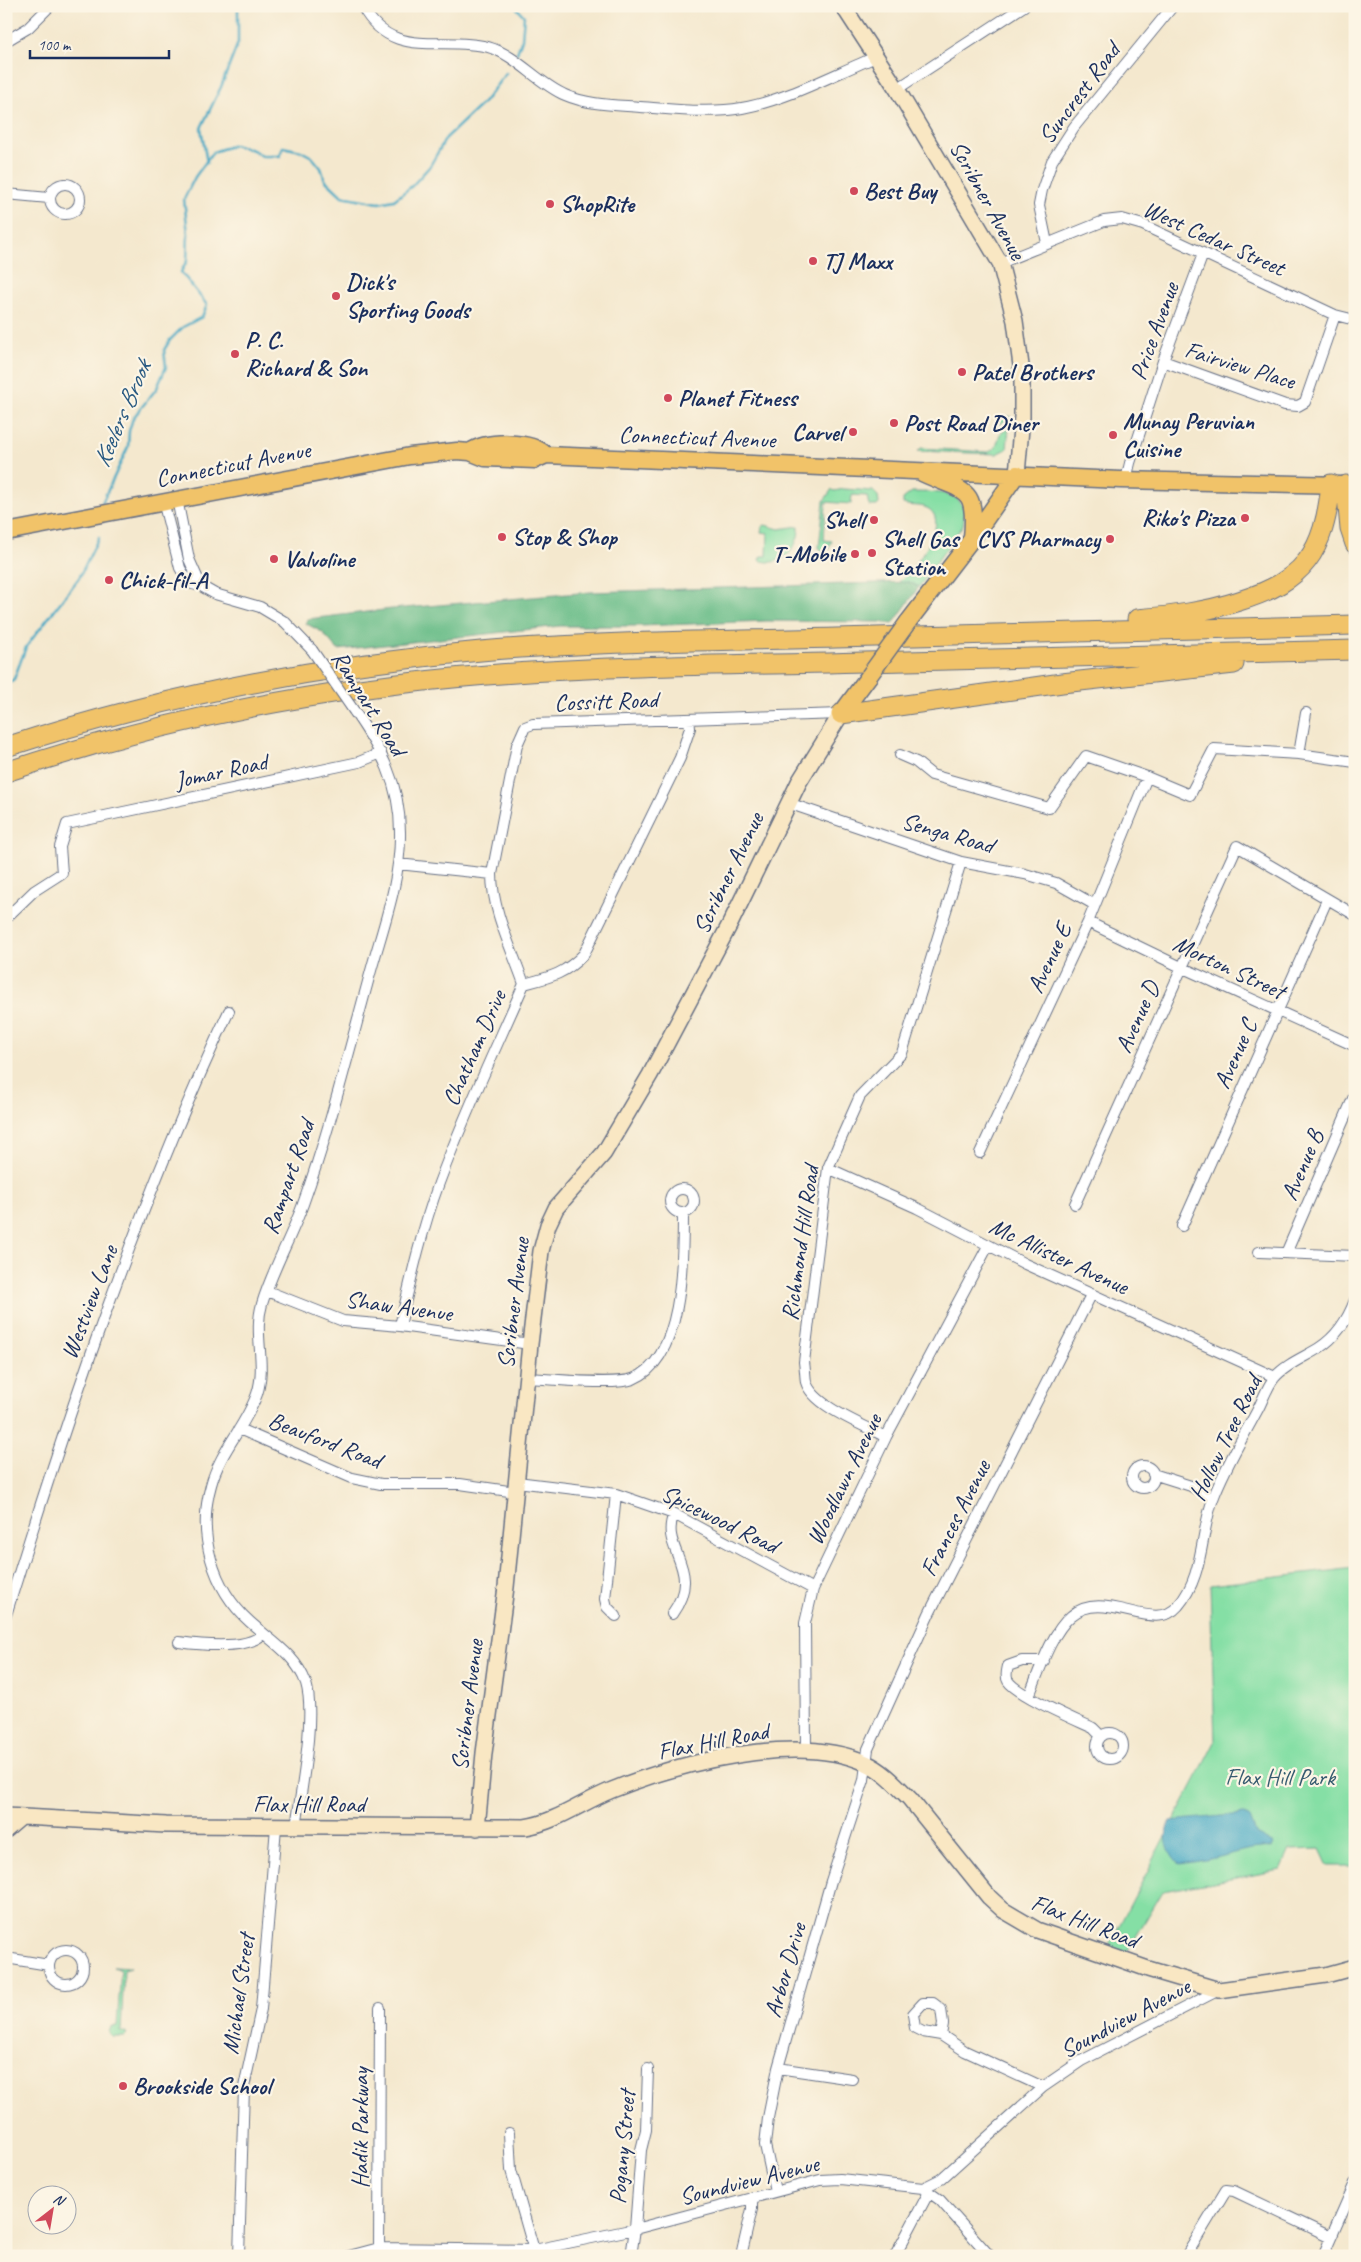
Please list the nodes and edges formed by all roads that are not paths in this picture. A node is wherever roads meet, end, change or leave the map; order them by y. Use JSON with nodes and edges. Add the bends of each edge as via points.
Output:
{"nodes":[{"id":1,"x":50,"y":6,"type":"edge"},
{"id":2,"x":362,"y":6,"type":"edge"},
{"id":3,"x":843,"y":6,"type":"edge"},
{"id":4,"x":1024,"y":6,"type":"edge"},
{"id":5,"x":1173,"y":6,"type":"edge"},
{"id":6,"x":6,"y":41,"type":"edge"},
{"id":7,"x":876,"y":57,"type":"junction"},
{"id":8,"x":897,"y":89,"type":"junction"},
{"id":9,"x":6,"y":194,"type":"edge"},
{"id":10,"x":49,"y":198,"type":"dead end"},
{"id":11,"x":1047,"y":243,"type":"junction"},
{"id":12,"x":1204,"y":254,"type":"junction"},
{"id":13,"x":1000,"y":263,"type":"junction"},
{"id":14,"x":1335,"y":315,"type":"junction"},
{"id":15,"x":1355,"y":320,"type":"edge"},
{"id":16,"x":1164,"y":361,"type":"junction"},
{"id":17,"x":916,"y":470,"type":"junction"},
{"id":18,"x":1017,"y":474,"type":"junction"},
{"id":19,"x":1126,"y":480,"type":"junction"},
{"id":20,"x":1344,"y":485,"type":"edge"},
{"id":21,"x":170,"y":500,"type":"junction"},
{"id":22,"x":6,"y":532,"type":"edge"},
{"id":23,"x":971,"y":540,"type":"junction"},
{"id":24,"x":1355,"y":544,"type":"edge"},
{"id":25,"x":1355,"y":625,"type":"edge"},
{"id":26,"x":960,"y":635,"type":"junction"},
{"id":27,"x":1355,"y":650,"type":"edge"},
{"id":28,"x":1355,"y":655,"type":"edge"},
{"id":29,"x":1306,"y":713,"type":"dead end"},
{"id":30,"x":841,"y":714,"type":"junction"},
{"id":31,"x":689,"y":719,"type":"junction"},
{"id":32,"x":6,"y":747,"type":"edge"},
{"id":33,"x":381,"y":753,"type":"junction"},
{"id":34,"x":1299,"y":754,"type":"junction"},
{"id":35,"x":900,"y":755,"type":"dead end"},
{"id":36,"x":1355,"y":762,"type":"edge"},
{"id":37,"x":6,"y":772,"type":"edge"},
{"id":38,"x":1147,"y":777,"type":"junction"},
{"id":39,"x":788,"y":803,"type":"junction"},
{"id":40,"x":962,"y":862,"type":"junction"},
{"id":41,"x":398,"y":864,"type":"junction"},
{"id":42,"x":492,"y":874,"type":"junction"},
{"id":43,"x":1327,"y":900,"type":"junction"},
{"id":44,"x":1095,"y":905,"type":"junction"},
{"id":45,"x":1355,"y":915,"type":"edge"},
{"id":46,"x":6,"y":918,"type":"edge"},
{"id":47,"x":1088,"y":922,"type":"junction"},
{"id":48,"x":1181,"y":968,"type":"junction"},
{"id":49,"x":524,"y":984,"type":"junction"},
{"id":50,"x":1276,"y":1010,"type":"junction"},
{"id":51,"x":229,"y":1011,"type":"dead end"},
{"id":52,"x":1355,"y":1046,"type":"edge"},
{"id":53,"x":1355,"y":1094,"type":"edge"},
{"id":54,"x":980,"y":1153,"type":"dead end"},
{"id":55,"x":828,"y":1168,"type":"junction"},
{"id":56,"x":1075,"y":1204,"type":"dead end"},
{"id":57,"x":683,"y":1213,"type":"dead end"},
{"id":58,"x":1182,"y":1226,"type":"dead end"},
{"id":59,"x":988,"y":1246,"type":"junction"},
{"id":60,"x":1287,"y":1251,"type":"junction"},
{"id":61,"x":1259,"y":1252,"type":"dead end"},
{"id":62,"x":1355,"y":1256,"type":"edge"},
{"id":63,"x":266,"y":1291,"type":"junction"},
{"id":64,"x":1091,"y":1295,"type":"junction"},
{"id":65,"x":1355,"y":1300,"type":"edge"},
{"id":66,"x":400,"y":1326,"type":"junction"},
{"id":67,"x":530,"y":1344,"type":"junction"},
{"id":68,"x":1275,"y":1377,"type":"junction"},
{"id":69,"x":527,"y":1378,"type":"junction"},
{"id":70,"x":239,"y":1429,"type":"junction"},
{"id":71,"x":886,"y":1437,"type":"junction"},
{"id":72,"x":1153,"y":1474,"type":"dead end"},
{"id":73,"x":516,"y":1487,"type":"junction"},
{"id":74,"x":616,"y":1494,"type":"junction"},
{"id":75,"x":1213,"y":1499,"type":"junction"},
{"id":76,"x":674,"y":1514,"type":"junction"},
{"id":77,"x":813,"y":1589,"type":"junction"},
{"id":78,"x":6,"y":1614,"type":"edge"},
{"id":79,"x":672,"y":1614,"type":"dead end"},
{"id":80,"x":616,"y":1616,"type":"dead end"},
{"id":81,"x":263,"y":1634,"type":"junction"},
{"id":82,"x":180,"y":1642,"type":"dead end"},
{"id":83,"x":1044,"y":1661,"type":"junction"},
{"id":84,"x":1028,"y":1696,"type":"junction"},
{"id":85,"x":1101,"y":1736,"type":"dead end"},
{"id":86,"x":806,"y":1749,"type":"junction"},
{"id":87,"x":866,"y":1763,"type":"junction"},
{"id":88,"x":13,"y":1817,"type":"edge"},
{"id":89,"x":296,"y":1826,"type":"junction"},
{"id":90,"x":276,"y":1827,"type":"junction"},
{"id":91,"x":477,"y":1828,"type":"junction"},
{"id":92,"x":6,"y":1830,"type":"edge"},
{"id":93,"x":6,"y":1958,"type":"edge"},
{"id":94,"x":49,"y":1965,"type":"dead end"},
{"id":95,"x":1355,"y":1967,"type":"edge"},
{"id":96,"x":1219,"y":1990,"type":"junction"},
{"id":97,"x":380,"y":2008,"type":"dead end"},
{"id":98,"x":941,"y":2035,"type":"dead end"},
{"id":99,"x":778,"y":2068,"type":"junction"},
{"id":100,"x":648,"y":2069,"type":"dead end"},
{"id":101,"x":852,"y":2079,"type":"dead end"},
{"id":102,"x":1044,"y":2087,"type":"junction"},
{"id":103,"x":509,"y":2132,"type":"dead end"},
{"id":104,"x":1355,"y":2184,"type":"edge"},
{"id":105,"x":926,"y":2190,"type":"junction"},
{"id":106,"x":775,"y":2191,"type":"junction"},
{"id":107,"x":752,"y":2197,"type":"junction"},
{"id":108,"x":635,"y":2229,"type":"junction"},
{"id":109,"x":1331,"y":2237,"type":"junction"},
{"id":110,"x":534,"y":2250,"type":"junction"},
{"id":111,"x":380,"y":2252,"type":"edge"},
{"id":112,"x":240,"y":2256,"type":"edge"},
{"id":113,"x":349,"y":2256,"type":"edge"},
{"id":114,"x":631,"y":2256,"type":"edge"},
{"id":115,"x":741,"y":2256,"type":"edge"},
{"id":116,"x":895,"y":2256,"type":"edge"},
{"id":117,"x":990,"y":2256,"type":"edge"},
{"id":118,"x":1186,"y":2256,"type":"edge"},
{"id":119,"x":1323,"y":2256,"type":"edge"}],
"edges":[{"from":1,"to":6,"type":"street","via":[[28,28]]},
{"from":2,"to":7,"type":"street","via":[[374,24],[390,36],[414,44],[490,48],[511,58],[565,95],[607,104],[708,110],[742,108],[776,98]]},
{"from":3,"to":7,"type":"street","name":"Scribner Avenue"},
{"from":4,"to":8,"type":"street"},
{"from":5,"to":11,"type":"street","name":"Suncrest Road","via":[[1074,127],[1052,161],[1039,205]]},
{"from":7,"to":8,"type":"street","name":"Scribner Avenue"},
{"from":8,"to":13,"type":"street","name":"Scribner Avenue"},
{"from":9,"to":10,"type":"street"},
{"from":11,"to":12,"type":"street","name":"West Cedar Street","via":[[1095,224],[1122,219],[1143,225]]},
{"from":11,"to":13,"type":"street","name":"West Cedar Street"},
{"from":12,"to":14,"type":"street","name":"West Cedar Street"},
{"from":12,"to":16,"type":"street","name":"Price Avenue"},
{"from":13,"to":18,"type":"street","name":"Scribner Avenue","via":[[1015,320],[1022,373]]},
{"from":14,"to":15,"type":"street","name":"West Cedar Street"},
{"from":14,"to":16,"type":"street","name":"Fairview Place","via":[[1305,402],[1298,406],[1285,405]]},
{"from":16,"to":19,"type":"street","name":"Price Avenue"},
{"from":17,"to":18,"type":"main road","name":"Connecticut Avenue"},
{"from":17,"to":21,"type":"main road","name":"Connecticut Avenue","via":[[546,455],[532,445],[489,444],[470,452],[362,463]]},
{"from":17,"to":23,"type":"main road","via":[[968,495],[974,510]]},
{"from":18,"to":19,"type":"main road","name":"Connecticut Avenue"},
{"from":18,"to":23,"type":"main road","name":"Scribner Avenue"},
{"from":19,"to":20,"type":"main road","name":"Connecticut Avenue"},
{"from":20,"to":24,"type":"highway"},
{"from":20,"to":26,"type":"highway","via":[[1328,513],[1315,548],[1298,572],[1273,590],[1186,615]]},
{"from":21,"to":22,"type":"main road","name":"Connecticut Avenue"},
{"from":21,"to":33,"type":"street","name":"Rampart Road","bridge":true,"via":[[180,568],[192,584],[253,604],[290,626],[312,650]]},
{"from":23,"to":30,"type":"main road","name":"Scribner Avenue","bridge":true},
{"from":25,"to":26,"type":"highway"},
{"from":26,"to":32,"type":"highway","via":[[582,645],[415,658],[307,673],[182,698]]},
{"from":27,"to":37,"type":"highway","via":[[620,668],[485,675],[351,691],[250,708],[128,737]]},
{"from":28,"to":30,"type":"highway","via":[[1144,673]]},
{"from":29,"to":34,"type":"street"},
{"from":30,"to":31,"type":"street","name":"Cossitt Road"},
{"from":30,"to":39,"type":"street","name":"Scribner Avenue"},
{"from":31,"to":42,"type":"street","name":"Cossitt Road","via":[[533,724],[525,727],[517,745]]},
{"from":31,"to":49,"type":"street","name":"Chatham Drive","via":[[690,728],[680,758],[584,954],[570,968],[554,977]]},
{"from":33,"to":41,"type":"street","name":"Rampart Road","via":[[392,779],[398,809]]},
{"from":33,"to":46,"type":"street","name":"Jomar Road","via":[[359,762],[67,824],[60,847],[62,873],[34,891]]},
{"from":34,"to":36,"type":"street"},
{"from":34,"to":38,"type":"street","via":[[1214,748],[1190,795]]},
{"from":35,"to":38,"type":"street","via":[[916,762],[932,775],[1050,808],[1086,756]]},
{"from":38,"to":44,"type":"street","name":"Avenue E"},
{"from":39,"to":40,"type":"street","name":"Senga Road"},
{"from":39,"to":67,"type":"street","name":"Scribner Avenue","via":[[730,924],[650,1075],[604,1153],[551,1217],[541,1251]]},
{"from":40,"to":44,"type":"street","name":"Senga Road","via":[[1056,883]]},
{"from":40,"to":55,"type":"street","name":"Richmond Hill Road","via":[[902,1053],[860,1096]]},
{"from":41,"to":42,"type":"street"},
{"from":41,"to":63,"type":"street","name":"Rampart Road","via":[[311,1180],[294,1229]]},
{"from":42,"to":49,"type":"street","name":"Cossitt Road","via":[[492,889],[499,915]]},
{"from":43,"to":45,"type":"street"},
{"from":43,"to":48,"type":"street","name":"Avenue D","via":[[1237,846]]},
{"from":43,"to":50,"type":"street","name":"Avenue C"},
{"from":44,"to":47,"type":"street","name":"Avenue E"},
{"from":47,"to":48,"type":"street","name":"Morton Street"},
{"from":47,"to":54,"type":"street","name":"Avenue E"},
{"from":48,"to":50,"type":"street","name":"Morton Street"},
{"from":48,"to":56,"type":"street","name":"Avenue D"},
{"from":49,"to":66,"type":"street","name":"Chatham Drive","via":[[438,1185]]},
{"from":50,"to":52,"type":"street","name":"Morton Street"},
{"from":50,"to":58,"type":"street","name":"Avenue C"},
{"from":51,"to":78,"type":"street","name":"Westview Lane","via":[[195,1084],[88,1356]]},
{"from":53,"to":60,"type":"street","name":"Avenue B"},
{"from":55,"to":59,"type":"street","name":"Mc Allister Avenue","via":[[917,1208]]},
{"from":55,"to":71,"type":"street","name":"Richmond Hill Road","via":[[804,1362],[806,1382],[815,1396],[831,1408]]},
{"from":57,"to":69,"type":"street","via":[[683,1254],[673,1326],[662,1354],[647,1370],[632,1379],[617,1382]]},
{"from":59,"to":64,"type":"street","name":"Mc Allister Avenue"},
{"from":59,"to":71,"type":"street","name":"Woodlawn Avenue"},
{"from":60,"to":61,"type":"street"},
{"from":60,"to":62,"type":"street"},
{"from":63,"to":66,"type":"street","name":"Shaw Avenue","via":[[343,1321]]},
{"from":63,"to":70,"type":"street","name":"Rampart Road","via":[[259,1318],[260,1382]]},
{"from":64,"to":68,"type":"street","name":"Mc Allister Avenue"},
{"from":64,"to":87,"type":"street","name":"Frances Avenue","via":[[929,1614],[868,1750]]},
{"from":65,"to":68,"type":"street","name":"Hollow Tree Road","via":[[1337,1333]]},
{"from":66,"to":67,"type":"street","name":"Shaw Avenue"},
{"from":67,"to":69,"type":"street","name":"Scribner Avenue"},
{"from":68,"to":75,"type":"street","name":"Hollow Tree Road"},
{"from":69,"to":73,"type":"street","name":"Scribner Avenue"},
{"from":70,"to":73,"type":"street","name":"Beauford Road","via":[[352,1478],[381,1484]]},
{"from":70,"to":81,"type":"street","name":"Rampart Road","via":[[220,1460],[211,1484],[206,1509],[206,1538],[213,1566],[228,1596]]},
{"from":71,"to":77,"type":"street","name":"Woodlawn Avenue"},
{"from":72,"to":75,"type":"street","via":[[1191,1486]]},
{"from":73,"to":74,"type":"street","name":"Spicewood Road"},
{"from":73,"to":91,"type":"street","name":"Scribner Avenue"},
{"from":74,"to":76,"type":"street","name":"Spicewood Road"},
{"from":74,"to":80,"type":"street","via":[[605,1599],[607,1607]]},
{"from":75,"to":83,"type":"street","name":"Hollow Tree Road","via":[[1194,1578],[1177,1608],[1155,1617],[1098,1605],[1083,1610],[1072,1615],[1058,1632]]},
{"from":76,"to":77,"type":"street","name":"Spicewood Road"},
{"from":76,"to":79,"type":"street","via":[[672,1537],[685,1576],[683,1599]]},
{"from":77,"to":86,"type":"street","name":"Woodlawn Avenue","via":[[805,1623]]},
{"from":81,"to":82,"type":"street","via":[[258,1639],[239,1643],[202,1645]]},
{"from":81,"to":89,"type":"street","name":"Rampart Road","via":[[294,1661],[309,1696]]},
{"from":83,"to":84,"type":"street","name":"Hollow Tree Road"},
{"from":83,"to":84,"type":"street","via":[[1022,1661],[1008,1666],[1008,1681]]},
{"from":84,"to":85,"type":"street","via":[[1093,1728]]},
{"from":86,"to":87,"type":"street","name":"Flax Hill Road"},
{"from":86,"to":91,"type":"street","name":"Flax Hill Road","via":[[778,1750],[670,1770],[610,1790],[537,1825]]},
{"from":87,"to":96,"type":"street","name":"Flax Hill Road","via":[[896,1784],[989,1897],[1020,1922],[1148,1970]]},
{"from":87,"to":99,"type":"street","name":"Arbor Drive","via":[[864,1780],[831,1881]]},
{"from":88,"to":90,"type":"street","name":"Flax Hill Road","via":[[126,1824]]},
{"from":88,"to":92,"type":"street"},
{"from":89,"to":90,"type":"street","name":"Flax Hill Road"},
{"from":89,"to":91,"type":"street","name":"Flax Hill Road"},
{"from":90,"to":112,"type":"street","name":"Michael Street","via":[[261,2009],[244,2087]]},
{"from":93,"to":94,"type":"street"},
{"from":95,"to":96,"type":"street","name":"Flax Hill Road","via":[[1326,1975]]},
{"from":96,"to":102,"type":"street","name":"Soundview Avenue","via":[[1097,2051]]},
{"from":97,"to":111,"type":"street","name":"Hadik Parkway"},
{"from":98,"to":102,"type":"street","via":[[965,2051]]},
{"from":99,"to":101,"type":"street"},
{"from":99,"to":106,"type":"street","name":"Arbor Drive","via":[[765,2145]]},
{"from":100,"to":108,"type":"street","name":"Pogany Street","via":[[646,2130],[641,2150]]},
{"from":102,"to":105,"type":"street","name":"Soundview Avenue"},
{"from":103,"to":110,"type":"street","via":[[511,2170]]},
{"from":104,"to":109,"type":"street"},
{"from":105,"to":106,"type":"street","name":"Soundview Avenue","via":[[840,2179],[820,2180]]},
{"from":105,"to":116,"type":"street"},
{"from":105,"to":117,"type":"street","via":[[940,2200]]},
{"from":106,"to":107,"type":"street","name":"Soundview Avenue"},
{"from":107,"to":108,"type":"street","name":"Soundview Avenue"},
{"from":107,"to":115,"type":"street"},
{"from":108,"to":110,"type":"street","name":"Soundview Avenue"},
{"from":108,"to":114,"type":"street","name":"Pogany Street"},
{"from":109,"to":118,"type":"street","via":[[1226,2190]]},
{"from":109,"to":119,"type":"street"},
{"from":110,"to":111,"type":"street","name":"Soundview Avenue"},
{"from":111,"to":113,"type":"street","name":"Soundview Avenue"}]}
